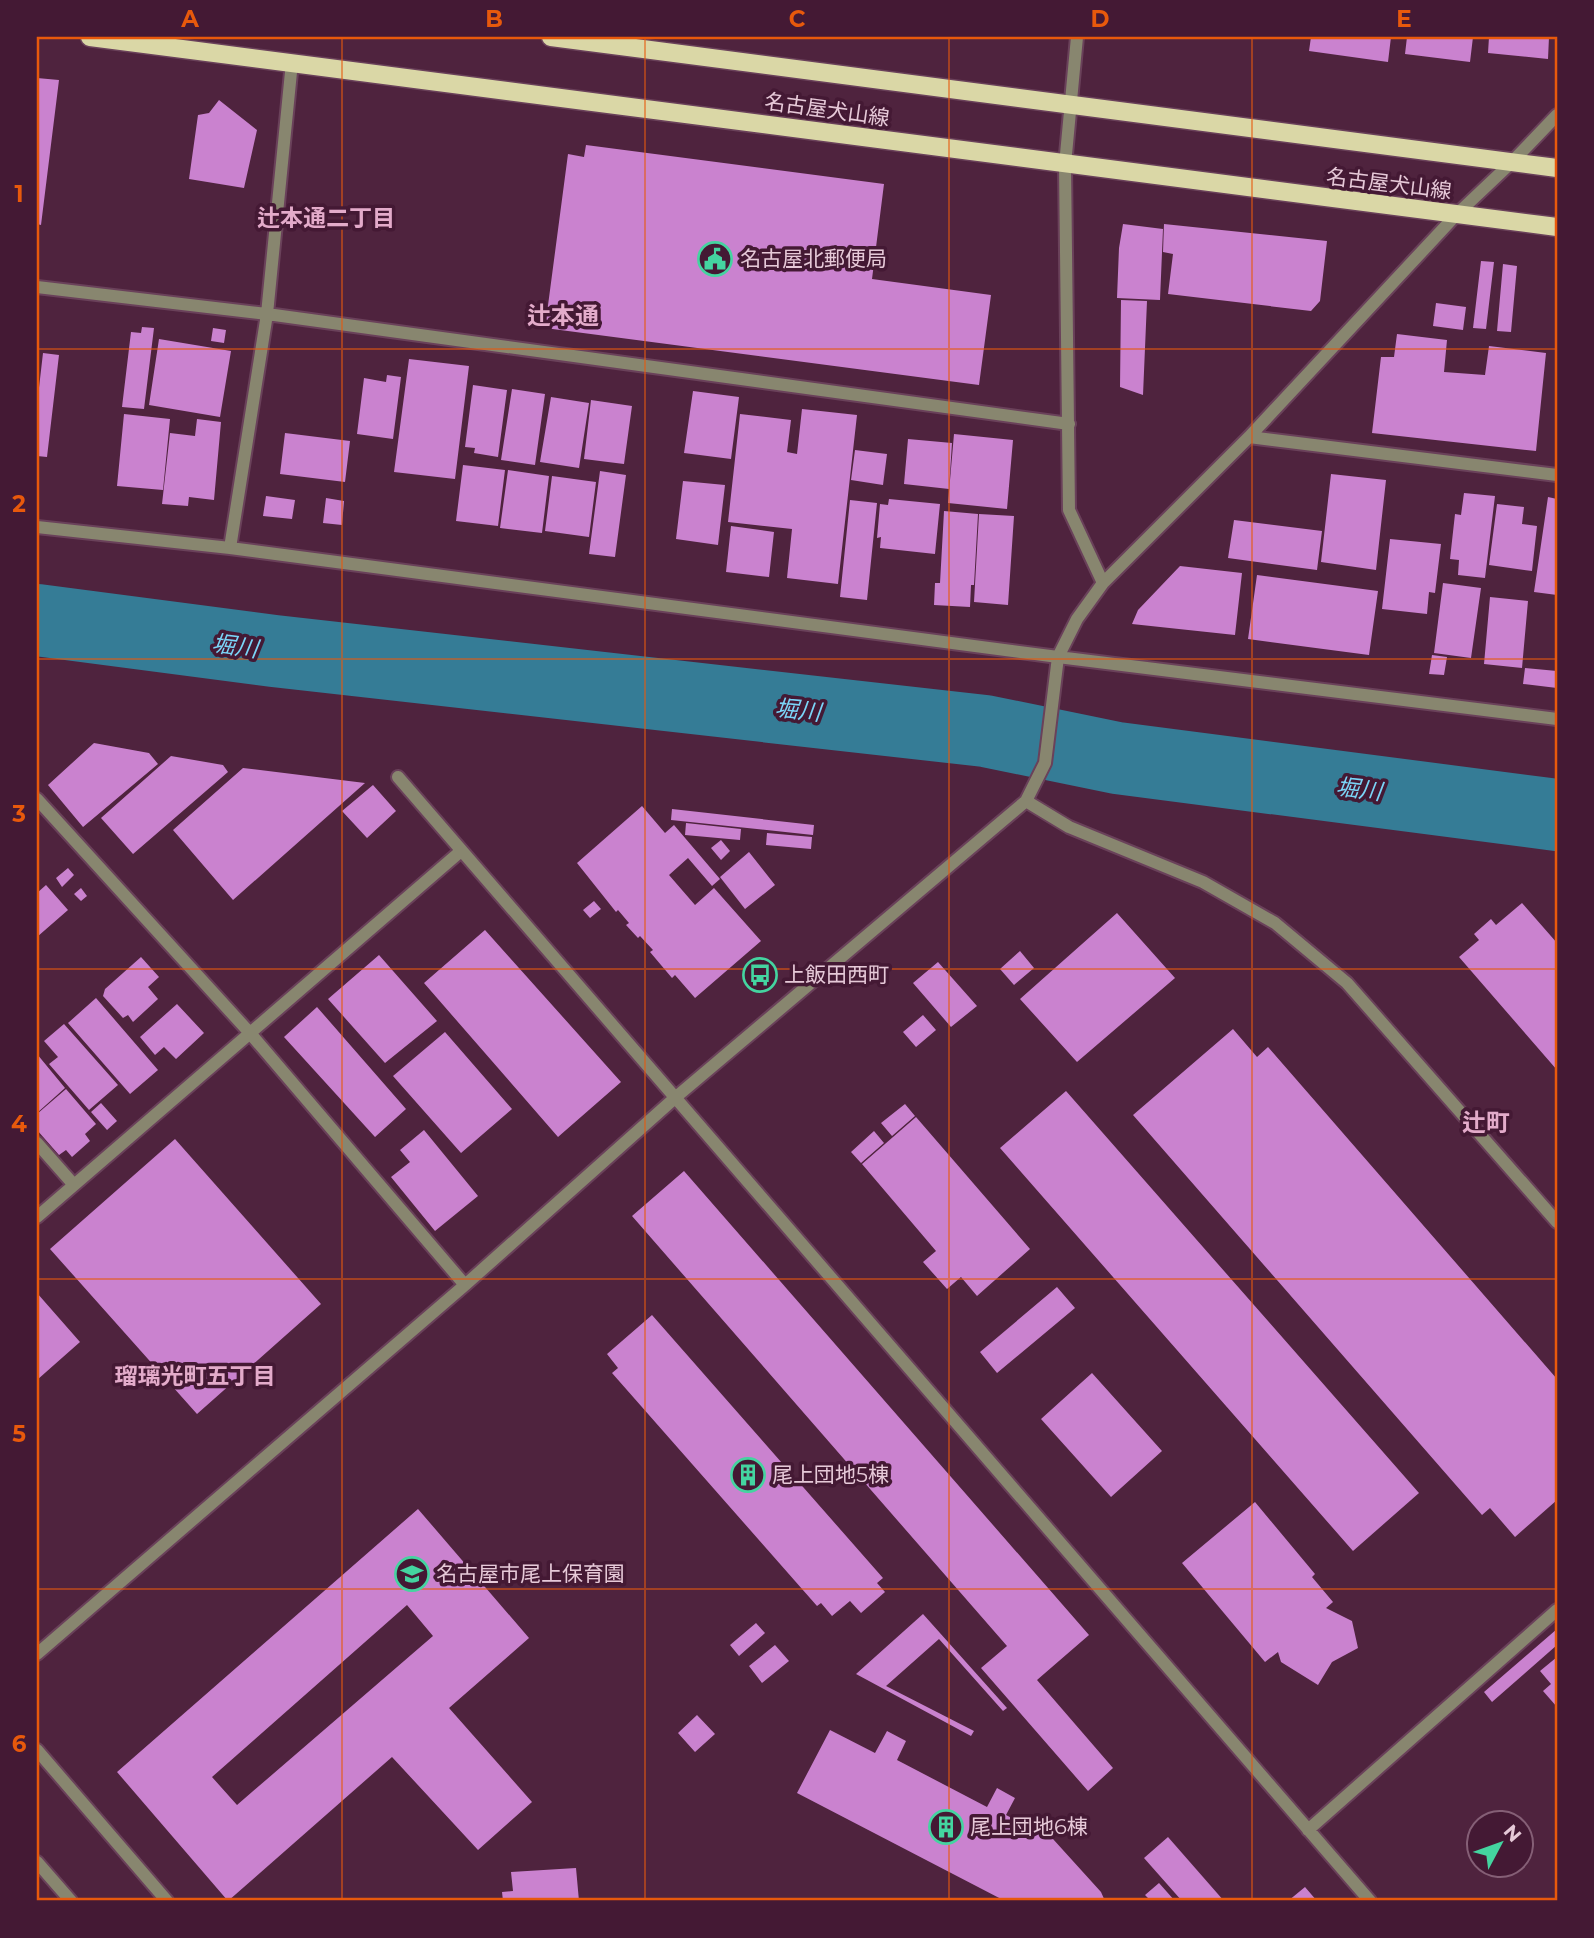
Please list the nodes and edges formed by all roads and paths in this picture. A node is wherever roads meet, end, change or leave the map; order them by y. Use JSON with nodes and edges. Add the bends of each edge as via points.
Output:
{"nodes":[{"id":1,"x":90,"y":37,"type":"edge"},
{"id":2,"x":551,"y":37,"type":"edge"},
{"id":3,"x":1077,"y":37,"type":"edge"},
{"id":4,"x":292,"y":62,"type":"junction"},
{"id":5,"x":1069,"y":104,"type":"junction"},
{"id":6,"x":1557,"y":115,"type":"edge"},
{"id":7,"x":1512,"y":162,"type":"junction"},
{"id":8,"x":1065,"y":165,"type":"junction"},
{"id":9,"x":1557,"y":168,"type":"edge"},
{"id":10,"x":1456,"y":215,"type":"junction"},
{"id":11,"x":1557,"y":227,"type":"edge"},
{"id":12,"x":37,"y":287,"type":"edge"},
{"id":13,"x":267,"y":314,"type":"junction"},
{"id":14,"x":1069,"y":424,"type":"junction"},
{"id":15,"x":1249,"y":437,"type":"junction"},
{"id":16,"x":1557,"y":475,"type":"edge"},
{"id":17,"x":37,"y":527,"type":"edge"},
{"id":18,"x":230,"y":548,"type":"junction"},
{"id":19,"x":1103,"y":583,"type":"junction"},
{"id":20,"x":1058,"y":657,"type":"junction"},
{"id":21,"x":1557,"y":719,"type":"edge"},
{"id":22,"x":398,"y":777,"type":"dead end"},
{"id":23,"x":37,"y":799,"type":"edge"},
{"id":24,"x":1026,"y":801,"type":"junction"},
{"id":25,"x":461,"y":851,"type":"junction"},
{"id":26,"x":249,"y":1032,"type":"junction"},
{"id":27,"x":676,"y":1097,"type":"junction"},
{"id":28,"x":37,"y":1143,"type":"edge"},
{"id":29,"x":74,"y":1185,"type":"junction"},
{"id":30,"x":37,"y":1217,"type":"edge"},
{"id":31,"x":1557,"y":1222,"type":"edge"},
{"id":32,"x":465,"y":1284,"type":"junction"},
{"id":33,"x":1557,"y":1610,"type":"edge"},
{"id":34,"x":37,"y":1654,"type":"edge"},
{"id":35,"x":37,"y":1750,"type":"edge"},
{"id":36,"x":1308,"y":1830,"type":"junction"},
{"id":37,"x":37,"y":1861,"type":"edge"},
{"id":38,"x":71,"y":1901,"type":"edge"},
{"id":39,"x":167,"y":1901,"type":"edge"},
{"id":40,"x":1370,"y":1901,"type":"edge"}],
"edges":[{"from":1,"to":4,"type":"main road","name":"名古屋犬山線"},
{"from":2,"to":5,"type":"main road","name":"名古屋犬山線"},
{"from":3,"to":5,"type":"street"},
{"from":4,"to":8,"type":"main road","name":"名古屋犬山線"},
{"from":4,"to":13,"type":"street"},
{"from":5,"to":7,"type":"main road","name":"名古屋犬山線"},
{"from":5,"to":8,"type":"street"},
{"from":6,"to":7,"type":"street"},
{"from":7,"to":9,"type":"main road","name":"名古屋犬山線"},
{"from":7,"to":10,"type":"street"},
{"from":8,"to":10,"type":"main road","name":"名古屋犬山線"},
{"from":8,"to":14,"type":"street"},
{"from":10,"to":11,"type":"main road","name":"名古屋犬山線"},
{"from":10,"to":15,"type":"street"},
{"from":12,"to":13,"type":"street"},
{"from":13,"to":14,"type":"street"},
{"from":13,"to":18,"type":"street"},
{"from":14,"to":19,"type":"street","via":[[1069,510]]},
{"from":15,"to":16,"type":"street"},
{"from":15,"to":19,"type":"street"},
{"from":17,"to":18,"type":"street"},
{"from":18,"to":20,"type":"street"},
{"from":19,"to":20,"type":"street","via":[[1077,619]]},
{"from":20,"to":21,"type":"street"},
{"from":20,"to":24,"type":"street","via":[[1045,763]]},
{"from":22,"to":25,"type":"street"},
{"from":23,"to":26,"type":"street"},
{"from":24,"to":27,"type":"street"},
{"from":24,"to":31,"type":"street","via":[[1069,827],[1203,882],[1275,923],[1347,982]]},
{"from":25,"to":26,"type":"street"},
{"from":25,"to":27,"type":"street"},
{"from":26,"to":29,"type":"street"},
{"from":26,"to":32,"type":"street"},
{"from":27,"to":32,"type":"street"},
{"from":27,"to":36,"type":"street"},
{"from":28,"to":29,"type":"street"},
{"from":29,"to":30,"type":"street"},
{"from":32,"to":34,"type":"street"},
{"from":33,"to":36,"type":"street"},
{"from":35,"to":39,"type":"street"},
{"from":36,"to":40,"type":"street"},
{"from":37,"to":38,"type":"street"}]}
